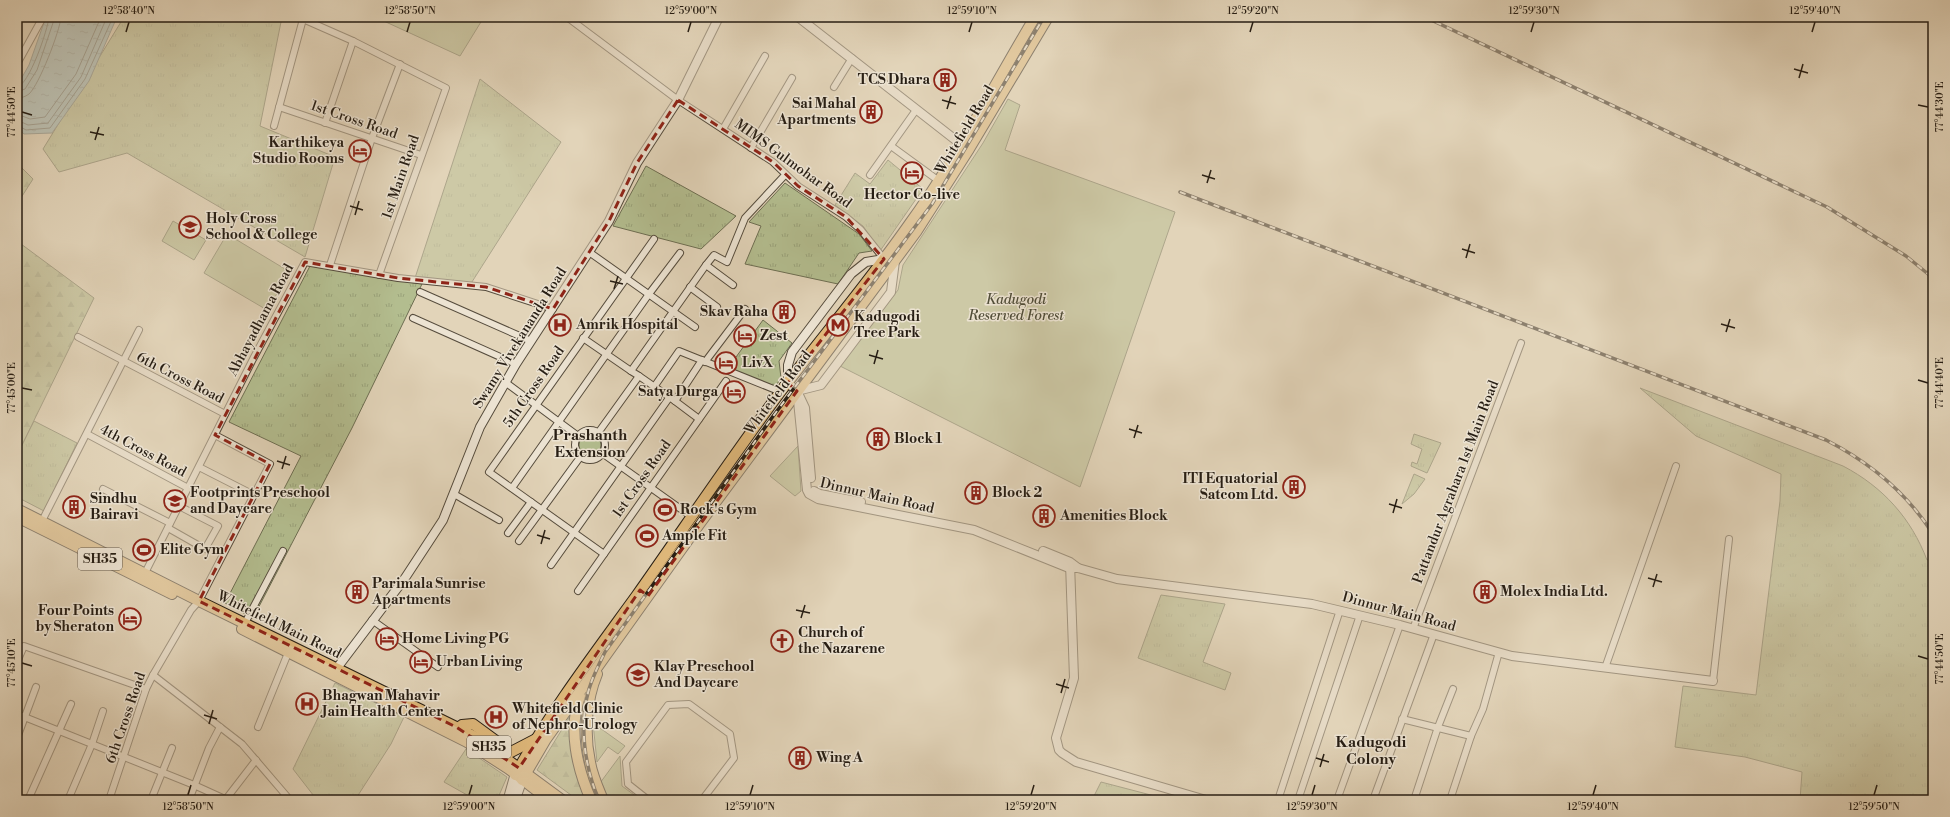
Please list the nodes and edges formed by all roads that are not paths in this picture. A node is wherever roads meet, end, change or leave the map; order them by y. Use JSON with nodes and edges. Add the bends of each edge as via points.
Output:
{"nodes":[{"id":1,"x":43,"y":17,"type":"edge"},
{"id":2,"x":567,"y":17,"type":"edge"},
{"id":3,"x":719,"y":17,"type":"edge"},
{"id":4,"x":798,"y":17,"type":"edge"},
{"id":5,"x":1035,"y":17,"type":"edge"},
{"id":6,"x":1048,"y":17,"type":"edge"},
{"id":7,"x":353,"y":41,"type":"junction"},
{"id":8,"x":765,"y":56,"type":"dead end"},
{"id":9,"x":852,"y":58,"type":"junction"},
{"id":10,"x":17,"y":64,"type":"edge"},
{"id":11,"x":400,"y":64,"type":"junction"},
{"id":12,"x":792,"y":78,"type":"dead end"},
{"id":13,"x":834,"y":87,"type":"dead end"},
{"id":14,"x":678,"y":100,"type":"junction"},
{"id":15,"x":279,"y":107,"type":"junction"},
{"id":16,"x":916,"y":110,"type":"junction"},
{"id":17,"x":326,"y":122,"type":"junction"},
{"id":18,"x":274,"y":126,"type":"dead end"},
{"id":19,"x":723,"y":129,"type":"junction"},
{"id":20,"x":372,"y":138,"type":"junction"},
{"id":21,"x":962,"y":145,"type":"junction"},
{"id":22,"x":891,"y":146,"type":"junction"},
{"id":23,"x":751,"y":148,"type":"junction"},
{"id":24,"x":421,"y":156,"type":"junction"},
{"id":25,"x":785,"y":175,"type":"junction"},
{"id":26,"x":870,"y":175,"type":"dead end"},
{"id":27,"x":939,"y":181,"type":"junction"},
{"id":28,"x":654,"y":239,"type":"dead end"},
{"id":29,"x":589,"y":252,"type":"junction"},
{"id":30,"x":680,"y":253,"type":"dead end"},
{"id":31,"x":884,"y":259,"type":"junction"},
{"id":32,"x":895,"y":260,"type":"junction"},
{"id":33,"x":330,"y":265,"type":"junction"},
{"id":34,"x":706,"y":265,"type":"junction"},
{"id":35,"x":379,"y":275,"type":"junction"},
{"id":36,"x":625,"y":278,"type":"junction"},
{"id":37,"x":733,"y":285,"type":"dead end"},
{"id":38,"x":690,"y":287,"type":"junction"},
{"id":39,"x":420,"y":292,"type":"dead end"},
{"id":40,"x":649,"y":294,"type":"junction"},
{"id":41,"x":717,"y":307,"type":"dead end"},
{"id":42,"x":553,"y":309,"type":"junction"},
{"id":43,"x":745,"y":309,"type":"dead end"},
{"id":44,"x":673,"y":311,"type":"junction"},
{"id":45,"x":413,"y":318,"type":"dead end"},
{"id":46,"x":695,"y":327,"type":"dead end"},
{"id":47,"x":139,"y":330,"type":"dead end"},
{"id":48,"x":78,"y":337,"type":"dead end"},
{"id":49,"x":583,"y":338,"type":"junction"},
{"id":50,"x":532,"y":341,"type":"junction"},
{"id":51,"x":1521,"y":343,"type":"dead end"},
{"id":52,"x":606,"y":354,"type":"junction"},
{"id":53,"x":703,"y":361,"type":"junction"},
{"id":54,"x":123,"y":362,"type":"junction"},
{"id":55,"x":516,"y":364,"type":"junction"},
{"id":56,"x":631,"y":371,"type":"junction"},
{"id":57,"x":639,"y":376,"type":"junction"},
{"id":58,"x":726,"y":381,"type":"dead end"},
{"id":59,"x":505,"y":382,"type":"junction"},
{"id":60,"x":788,"y":383,"type":"junction"},
{"id":61,"x":654,"y":387,"type":"junction"},
{"id":62,"x":797,"y":391,"type":"junction"},
{"id":63,"x":781,"y":392,"type":"junction"},
{"id":64,"x":672,"y":400,"type":"junction"},
{"id":65,"x":536,"y":404,"type":"junction"},
{"id":66,"x":225,"y":414,"type":"junction"},
{"id":67,"x":699,"y":419,"type":"junction"},
{"id":68,"x":559,"y":422,"type":"junction"},
{"id":69,"x":598,"y":433,"type":"junction"},
{"id":70,"x":87,"y":434,"type":"junction"},
{"id":71,"x":215,"y":435,"type":"junction"},
{"id":72,"x":578,"y":436,"type":"junction"},
{"id":73,"x":602,"y":453,"type":"junction"},
{"id":74,"x":581,"y":456,"type":"junction"},
{"id":75,"x":1676,"y":466,"type":"dead end"},
{"id":76,"x":199,"y":467,"type":"junction"},
{"id":77,"x":621,"y":467,"type":"junction"},
{"id":78,"x":188,"y":488,"type":"junction"},
{"id":79,"x":512,"y":488,"type":"junction"},
{"id":80,"x":650,"y":488,"type":"junction"},
{"id":81,"x":103,"y":489,"type":"dead end"},
{"id":82,"x":454,"y":494,"type":"junction"},
{"id":83,"x":254,"y":495,"type":"junction"},
{"id":84,"x":531,"y":502,"type":"junction"},
{"id":85,"x":179,"y":506,"type":"junction"},
{"id":86,"x":17,"y":509,"type":"edge"},
{"id":87,"x":542,"y":509,"type":"junction"},
{"id":88,"x":17,"y":517,"type":"edge"},
{"id":89,"x":692,"y":517,"type":"junction"},
{"id":90,"x":499,"y":520,"type":"dead end"},
{"id":91,"x":42,"y":521,"type":"junction"},
{"id":92,"x":169,"y":525,"type":"junction"},
{"id":93,"x":508,"y":533,"type":"dead end"},
{"id":94,"x":574,"y":533,"type":"junction"},
{"id":95,"x":1729,"y":539,"type":"dead end"},
{"id":96,"x":519,"y":541,"type":"dead end"},
{"id":97,"x":283,"y":551,"type":"dead end"},
{"id":98,"x":604,"y":554,"type":"junction"},
{"id":99,"x":551,"y":565,"type":"dead end"},
{"id":100,"x":1070,"y":565,"type":"junction"},
{"id":101,"x":145,"y":573,"type":"junction"},
{"id":102,"x":578,"y":591,"type":"dead end"},
{"id":103,"x":644,"y":593,"type":"junction"},
{"id":104,"x":197,"y":603,"type":"junction"},
{"id":105,"x":636,"y":604,"type":"junction"},
{"id":106,"x":1340,"y":610,"type":"junction"},
{"id":107,"x":1360,"y":615,"type":"junction"},
{"id":108,"x":372,"y":620,"type":"junction"},
{"id":109,"x":245,"y":623,"type":"junction"},
{"id":110,"x":1400,"y":625,"type":"junction"},
{"id":111,"x":1413,"y":629,"type":"junction"},
{"id":112,"x":1434,"y":634,"type":"junction"},
{"id":113,"x":288,"y":652,"type":"junction"},
{"id":114,"x":1499,"y":652,"type":"junction"},
{"id":115,"x":602,"y":661,"type":"junction"},
{"id":116,"x":17,"y":662,"type":"edge"},
{"id":117,"x":438,"y":667,"type":"dead end"},
{"id":118,"x":1605,"y":668,"type":"junction"},
{"id":119,"x":340,"y":670,"type":"junction"},
{"id":120,"x":152,"y":675,"type":"junction"},
{"id":121,"x":1713,"y":681,"type":"joint"},
{"id":122,"x":36,"y":687,"type":"dead end"},
{"id":123,"x":583,"y":688,"type":"junction"},
{"id":124,"x":146,"y":689,"type":"junction"},
{"id":125,"x":1453,"y":689,"type":"dead end"},
{"id":126,"x":379,"y":692,"type":"dead end"},
{"id":127,"x":71,"y":704,"type":"dead end"},
{"id":128,"x":102,"y":711,"type":"dead end"},
{"id":129,"x":17,"y":714,"type":"edge"},
{"id":130,"x":26,"y":718,"type":"junction"},
{"id":131,"x":1402,"y":718,"type":"junction"},
{"id":132,"x":220,"y":726,"type":"junction"},
{"id":133,"x":258,"y":727,"type":"dead end"},
{"id":134,"x":1438,"y":727,"type":"junction"},
{"id":135,"x":458,"y":728,"type":"junction"},
{"id":136,"x":57,"y":730,"type":"junction"},
{"id":137,"x":1471,"y":736,"type":"junction"},
{"id":138,"x":17,"y":738,"type":"edge"},
{"id":139,"x":536,"y":739,"type":"junction"},
{"id":140,"x":92,"y":744,"type":"junction"},
{"id":141,"x":172,"y":748,"type":"dead end"},
{"id":142,"x":125,"y":758,"type":"junction"},
{"id":143,"x":256,"y":760,"type":"junction"},
{"id":144,"x":162,"y":773,"type":"junction"},
{"id":145,"x":521,"y":774,"type":"junction"},
{"id":146,"x":194,"y":785,"type":"junction"},
{"id":147,"x":17,"y":798,"type":"edge"},
{"id":148,"x":21,"y":800,"type":"edge"},
{"id":149,"x":28,"y":800,"type":"edge"},
{"id":150,"x":68,"y":800,"type":"edge"},
{"id":151,"x":110,"y":800,"type":"edge"},
{"id":152,"x":151,"y":800,"type":"edge"},
{"id":153,"x":189,"y":800,"type":"edge"},
{"id":154,"x":226,"y":800,"type":"edge"},
{"id":155,"x":290,"y":800,"type":"edge"},
{"id":156,"x":508,"y":800,"type":"edge"},
{"id":157,"x":515,"y":800,"type":"edge"},
{"id":158,"x":549,"y":800,"type":"edge"},
{"id":159,"x":562,"y":800,"type":"edge"},
{"id":160,"x":590,"y":800,"type":"edge"},
{"id":161,"x":603,"y":800,"type":"edge"},
{"id":162,"x":647,"y":800,"type":"edge"},
{"id":163,"x":702,"y":800,"type":"edge"},
{"id":164,"x":1206,"y":800,"type":"edge"},
{"id":165,"x":1278,"y":800,"type":"edge"},
{"id":166,"x":1298,"y":800,"type":"edge"},
{"id":167,"x":1337,"y":800,"type":"edge"},
{"id":168,"x":1373,"y":800,"type":"edge"},
{"id":169,"x":1414,"y":800,"type":"edge"},
{"id":170,"x":1450,"y":800,"type":"edge"}],
"edges":[{"from":1,"to":10,"type":"street"},
{"from":2,"to":14,"type":"street","name":"MIMS Gulmohar Road"},
{"from":3,"to":14,"type":"street","name":"Swamy Vivekananda Road"},
{"from":4,"to":9,"type":"street"},
{"from":5,"to":21,"type":"main road","name":"Whitefield Road"},
{"from":6,"to":32,"type":"main road","name":"Whitefield Road","via":[[947,186]]},
{"from":7,"to":11,"type":"street"},
{"from":7,"to":15,"type":"street","via":[[303,19]]},
{"from":7,"to":17,"type":"street"},
{"from":8,"to":19,"type":"street"},
{"from":9,"to":13,"type":"street"},
{"from":9,"to":16,"type":"street"},
{"from":11,"to":20,"type":"street"},
{"from":11,"to":24,"type":"street","name":"1st Main Road","via":[[446,88]]},
{"from":12,"to":23,"type":"street"},
{"from":14,"to":19,"type":"street","name":"MIMS Gulmohar Road"},
{"from":14,"to":29,"type":"street","name":"Swamy Vivekananda Road","via":[[637,164],[609,221]]},
{"from":15,"to":17,"type":"street","name":"1st Cross Road"},
{"from":15,"to":18,"type":"street"},
{"from":16,"to":21,"type":"street"},
{"from":16,"to":22,"type":"street"},
{"from":17,"to":20,"type":"street","name":"1st Cross Road"},
{"from":19,"to":23,"type":"street","name":"MIMS Gulmohar Road"},
{"from":20,"to":24,"type":"street","name":"1st Cross Road"},
{"from":20,"to":33,"type":"street"},
{"from":21,"to":27,"type":"main road","name":"Whitefield Road"},
{"from":22,"to":26,"type":"street"},
{"from":22,"to":27,"type":"street"},
{"from":23,"to":25,"type":"street","name":"MIMS Gulmohar Road","via":[[773,162]]},
{"from":24,"to":35,"type":"street","name":"1st Main Road"},
{"from":25,"to":31,"type":"street","name":"MIMS Gulmohar Road","via":[[846,217]]},
{"from":25,"to":34,"type":"street","via":[[745,218],[727,262],[714,255]]},
{"from":27,"to":31,"type":"main road","name":"Whitefield Road"},
{"from":28,"to":36,"type":"street","name":"5th Cross Road"},
{"from":29,"to":36,"type":"street"},
{"from":29,"to":42,"type":"street","name":"Swamy Vivekananda Road"},
{"from":30,"to":40,"type":"street"},
{"from":31,"to":60,"type":"main road","name":"Whitefield Road"},
{"from":31,"to":60,"type":"street","via":[[866,262],[850,274],[792,352],[788,365]]},
{"from":32,"to":62,"type":"main road","name":"Whitefield Road"},
{"from":32,"to":62,"type":"street","via":[[891,292],[821,385]]},
{"from":33,"to":35,"type":"street","name":"Abhayadhama Road"},
{"from":33,"to":66,"type":"street","name":"Abhayadhama Road","via":[[305,262]]},
{"from":34,"to":37,"type":"street"},
{"from":34,"to":38,"type":"street"},
{"from":35,"to":42,"type":"street","name":"Abhayadhama Road","via":[[486,287]]},
{"from":36,"to":40,"type":"street"},
{"from":36,"to":49,"type":"street","name":"5th Cross Road"},
{"from":38,"to":41,"type":"street"},
{"from":38,"to":44,"type":"street"},
{"from":39,"to":50,"type":"street"},
{"from":40,"to":44,"type":"street"},
{"from":40,"to":52,"type":"street"},
{"from":42,"to":50,"type":"street","name":"Swamy Vivekananda Road"},
{"from":43,"to":53,"type":"street"},
{"from":44,"to":46,"type":"street"},
{"from":44,"to":56,"type":"street"},
{"from":45,"to":55,"type":"street"},
{"from":47,"to":54,"type":"street"},
{"from":48,"to":54,"type":"street","name":"6th Cross Road"},
{"from":49,"to":52,"type":"street"},
{"from":49,"to":65,"type":"street","name":"5th Cross Road"},
{"from":50,"to":55,"type":"street","name":"Swamy Vivekananda Road"},
{"from":51,"to":111,"type":"street","name":"Pattandur Agrahara 1st Main Road"},
{"from":52,"to":56,"type":"street"},
{"from":52,"to":68,"type":"street"},
{"from":53,"to":61,"type":"street","via":[[679,351]]},
{"from":53,"to":63,"type":"street"},
{"from":53,"to":64,"type":"street"},
{"from":54,"to":66,"type":"street","name":"6th Cross Road"},
{"from":54,"to":70,"type":"street"},
{"from":55,"to":59,"type":"street","name":"Swamy Vivekananda Road"},
{"from":56,"to":57,"type":"street"},
{"from":57,"to":61,"type":"street"},
{"from":57,"to":69,"type":"street"},
{"from":58,"to":67,"type":"street","name":"1st Cross Road"},
{"from":59,"to":65,"type":"street"},
{"from":59,"to":82,"type":"street","name":"Swamy Vivekananda Road","via":[[480,427]]},
{"from":60,"to":62,"type":"street"},
{"from":60,"to":63,"type":"main road","name":"Whitefield Road"},
{"from":61,"to":64,"type":"street"},
{"from":62,"to":100,"type":"street","name":"Dinnur Main Road","via":[[805,408],[812,484],[816,492],[975,526]]},
{"from":62,"to":103,"type":"main road","name":"Whitefield Road"},
{"from":63,"to":89,"type":"main road","name":"Whitefield Road"},
{"from":64,"to":67,"type":"street"},
{"from":64,"to":77,"type":"street"},
{"from":65,"to":68,"type":"street"},
{"from":65,"to":79,"type":"street","name":"5th Cross Road","via":[[489,472]]},
{"from":66,"to":71,"type":"street","name":"Abhayadhama Road"},
{"from":67,"to":80,"type":"street","name":"1st Cross Road"},
{"from":68,"to":72,"type":"street"},
{"from":68,"to":79,"type":"street"},
{"from":69,"to":72,"type":"street","via":[[588,430]]},
{"from":69,"to":73,"type":"street","via":[[604,442]]},
{"from":70,"to":78,"type":"street","name":"4th Cross Road"},
{"from":70,"to":91,"type":"street"},
{"from":71,"to":76,"type":"street","name":"Abhayadhama Road"},
{"from":71,"to":83,"type":"street","name":"6th Cross Road","via":[[270,464]]},
{"from":72,"to":74,"type":"street","via":[[575,446]]},
{"from":73,"to":74,"type":"street","via":[[591,460]]},
{"from":73,"to":77,"type":"street"},
{"from":74,"to":87,"type":"street"},
{"from":75,"to":118,"type":"street"},
{"from":76,"to":78,"type":"street","name":"Abhayadhama Road"},
{"from":76,"to":83,"type":"street","name":"4th Cross Road"},
{"from":77,"to":80,"type":"street"},
{"from":77,"to":94,"type":"street"},
{"from":78,"to":85,"type":"street","name":"Abhayadhama Road"},
{"from":79,"to":84,"type":"street"},
{"from":80,"to":89,"type":"street"},
{"from":80,"to":98,"type":"street","name":"1st Cross Road"},
{"from":81,"to":92,"type":"street"},
{"from":82,"to":90,"type":"street"},
{"from":82,"to":108,"type":"street","name":"Swamy Vivekananda Road","via":[[443,520],[405,578]]},
{"from":83,"to":104,"type":"street","name":"6th Cross Road"},
{"from":84,"to":87,"type":"street"},
{"from":84,"to":93,"type":"street"},
{"from":85,"to":92,"type":"street","name":"Abhayadhama Road"},
{"from":85,"to":92,"type":"street","via":[[218,526],[206,549]]},
{"from":86,"to":91,"type":"main road","name":"Whitefield Main Road","number":"SH35"},
{"from":87,"to":94,"type":"street"},
{"from":87,"to":96,"type":"street"},
{"from":88,"to":104,"type":"main road","name":"Whitefield Main Road","number":"SH35"},
{"from":89,"to":103,"type":"main road","name":"Whitefield Road"},
{"from":91,"to":101,"type":"main road","name":"Whitefield Main Road","number":"SH35"},
{"from":92,"to":101,"type":"street","name":"Abhayadhama Road"},
{"from":94,"to":98,"type":"street"},
{"from":94,"to":99,"type":"street"},
{"from":95,"to":121,"type":"street"},
{"from":97,"to":109,"type":"street"},
{"from":98,"to":102,"type":"street","name":"1st Cross Road"},
{"from":100,"to":106,"type":"street","name":"Dinnur Main Road","via":[[1117,579],[1305,603]]},
{"from":100,"to":164,"type":"street","via":[[1074,678],[1056,738],[1059,750],[1065,757],[1076,762]]},
{"from":101,"to":104,"type":"main road","name":"Whitefield Main Road","number":"SH35"},
{"from":103,"to":105,"type":"main road","name":"Whitefield Road"},
{"from":104,"to":109,"type":"main road","name":"Whitefield Main Road","number":"SH35"},
{"from":104,"to":113,"type":"main road","name":"Whitefield Main Road","number":"SH35"},
{"from":104,"to":120,"type":"street","name":"6th Cross Road"},
{"from":105,"to":115,"type":"main road","name":"Whitefield Road"},
{"from":105,"to":139,"type":"main road","name":"Whitefield Road"},
{"from":106,"to":107,"type":"street","name":"Dinnur Main Road"},
{"from":106,"to":165,"type":"street"},
{"from":107,"to":110,"type":"street","name":"Dinnur Main Road"},
{"from":107,"to":166,"type":"street"},
{"from":108,"to":117,"type":"street"},
{"from":108,"to":119,"type":"street","name":"Swamy Vivekananda Road"},
{"from":109,"to":119,"type":"main road","name":"Whitefield Main Road","number":"SH35"},
{"from":110,"to":111,"type":"street","name":"Dinnur Main Road"},
{"from":110,"to":167,"type":"street"},
{"from":111,"to":112,"type":"street","name":"Dinnur Main Road"},
{"from":112,"to":114,"type":"street","name":"Dinnur Main Road"},
{"from":112,"to":131,"type":"street"},
{"from":113,"to":133,"type":"street"},
{"from":113,"to":145,"type":"main road","name":"Whitefield Main Road","number":"SH35","via":[[467,742]]},
{"from":114,"to":118,"type":"street","name":"Dinnur Main Road","via":[[1512,656]]},
{"from":114,"to":137,"type":"street","via":[[1483,709]]},
{"from":115,"to":123,"type":"main road","name":"Whitefield Road"},
{"from":115,"to":161,"type":"main road","via":[[592,685],[588,712],[590,762]]},
{"from":116,"to":124,"type":"street","via":[[24,646]]},
{"from":118,"to":121,"type":"street","name":"Dinnur Main Road"},
{"from":119,"to":126,"type":"main road","via":[[348,677]]},
{"from":119,"to":135,"type":"main road","name":"Whitefield Main Road","number":"SH35"},
{"from":120,"to":124,"type":"street","name":"6th Cross Road"},
{"from":120,"to":132,"type":"street"},
{"from":122,"to":130,"type":"street"},
{"from":123,"to":145,"type":"main road","name":"Whitefield Road"},
{"from":123,"to":160,"type":"main road","via":[[576,712],[575,746]]},
{"from":124,"to":142,"type":"street","name":"6th Cross Road"},
{"from":125,"to":134,"type":"street"},
{"from":127,"to":136,"type":"street"},
{"from":128,"to":140,"type":"street"},
{"from":129,"to":130,"type":"street"},
{"from":130,"to":136,"type":"street"},
{"from":130,"to":138,"type":"street"},
{"from":131,"to":134,"type":"street"},
{"from":131,"to":168,"type":"street"},
{"from":132,"to":143,"type":"street","via":[[242,744]]},
{"from":132,"to":146,"type":"street"},
{"from":134,"to":137,"type":"street"},
{"from":134,"to":169,"type":"street"},
{"from":135,"to":139,"type":"main road","via":[[473,724],[511,752]]},
{"from":135,"to":145,"type":"main road","name":"Whitefield Main Road","number":"SH35","via":[[479,739]]},
{"from":136,"to":140,"type":"street"},
{"from":136,"to":149,"type":"street"},
{"from":137,"to":170,"type":"street"},
{"from":139,"to":145,"type":"main road","name":"Whitefield Road"},
{"from":140,"to":142,"type":"street"},
{"from":140,"to":150,"type":"street"},
{"from":141,"to":144,"type":"street"},
{"from":142,"to":144,"type":"street"},
{"from":142,"to":151,"type":"street","name":"6th Cross Road"},
{"from":143,"to":154,"type":"street"},
{"from":143,"to":155,"type":"street"},
{"from":144,"to":146,"type":"street"},
{"from":144,"to":152,"type":"street"},
{"from":145,"to":156,"type":"main road"},
{"from":145,"to":157,"type":"main road"},
{"from":145,"to":158,"type":"main road","number":"SH35"},
{"from":145,"to":159,"type":"main road","number":"SH35"},
{"from":146,"to":153,"type":"street"},
{"from":146,"to":154,"type":"street"},
{"from":147,"to":148,"type":"street"},
{"from":162,"to":163,"type":"street","via":[[628,784],[626,762],[668,705],[689,704],[730,734],[734,758]]}]}
